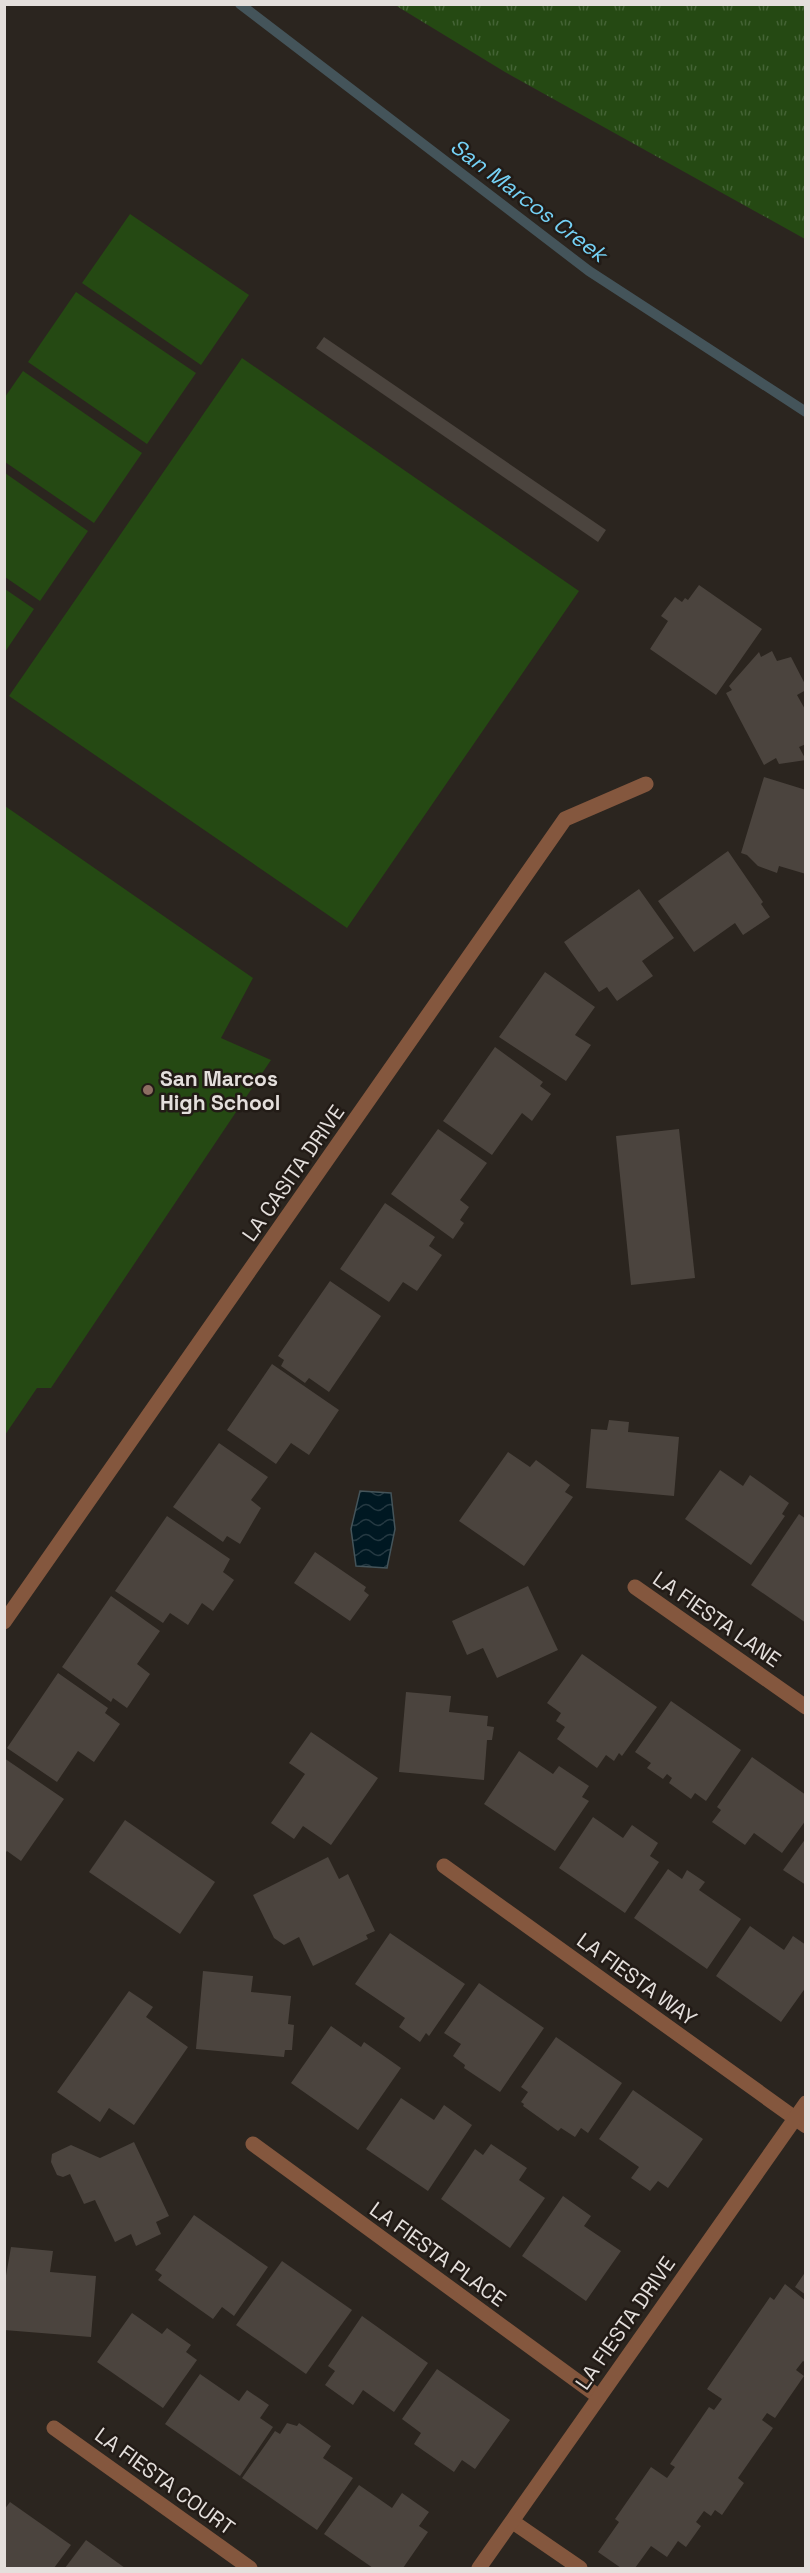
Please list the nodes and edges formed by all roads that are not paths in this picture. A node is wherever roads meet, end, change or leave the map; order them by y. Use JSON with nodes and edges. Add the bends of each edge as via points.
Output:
{"nodes":[{"id":1,"x":646,"y":784,"type":"dead end"},
{"id":2,"x":635,"y":1587,"type":"dead end"},
{"id":3,"x":4,"y":1622,"type":"edge"},
{"id":4,"x":806,"y":1707,"type":"edge"},
{"id":5,"x":444,"y":1866,"type":"dead end"},
{"id":6,"x":806,"y":2103,"type":"edge"},
{"id":7,"x":800,"y":2122,"type":"edge"},
{"id":8,"x":253,"y":2144,"type":"dead end"},
{"id":9,"x":599,"y":2397,"type":"junction"},
{"id":10,"x":54,"y":2428,"type":"dead end"},
{"id":11,"x":513,"y":2522,"type":"junction"},
{"id":12,"x":250,"y":2568,"type":"edge"},
{"id":13,"x":480,"y":2568,"type":"edge"},
{"id":14,"x":580,"y":2568,"type":"edge"}],
"edges":[{"from":1,"to":3,"type":"street","name":"LA CASITA DRIVE","via":[[565,819]]},
{"from":2,"to":4,"type":"street","name":"LA FIESTA LANE"},
{"from":5,"to":7,"type":"street","name":"LA FIESTA WAY"},
{"from":6,"to":7,"type":"street","name":"LA FIESTA DRIVE"},
{"from":7,"to":9,"type":"street","name":"LA FIESTA DRIVE"},
{"from":8,"to":9,"type":"street","name":"LA FIESTA PLACE"},
{"from":9,"to":11,"type":"street","name":"LA FIESTA DRIVE"},
{"from":10,"to":12,"type":"street","name":"LA FIESTA COURT"},
{"from":11,"to":13,"type":"street","name":"LA FIESTA DRIVE"},
{"from":11,"to":14,"type":"street"}]}
